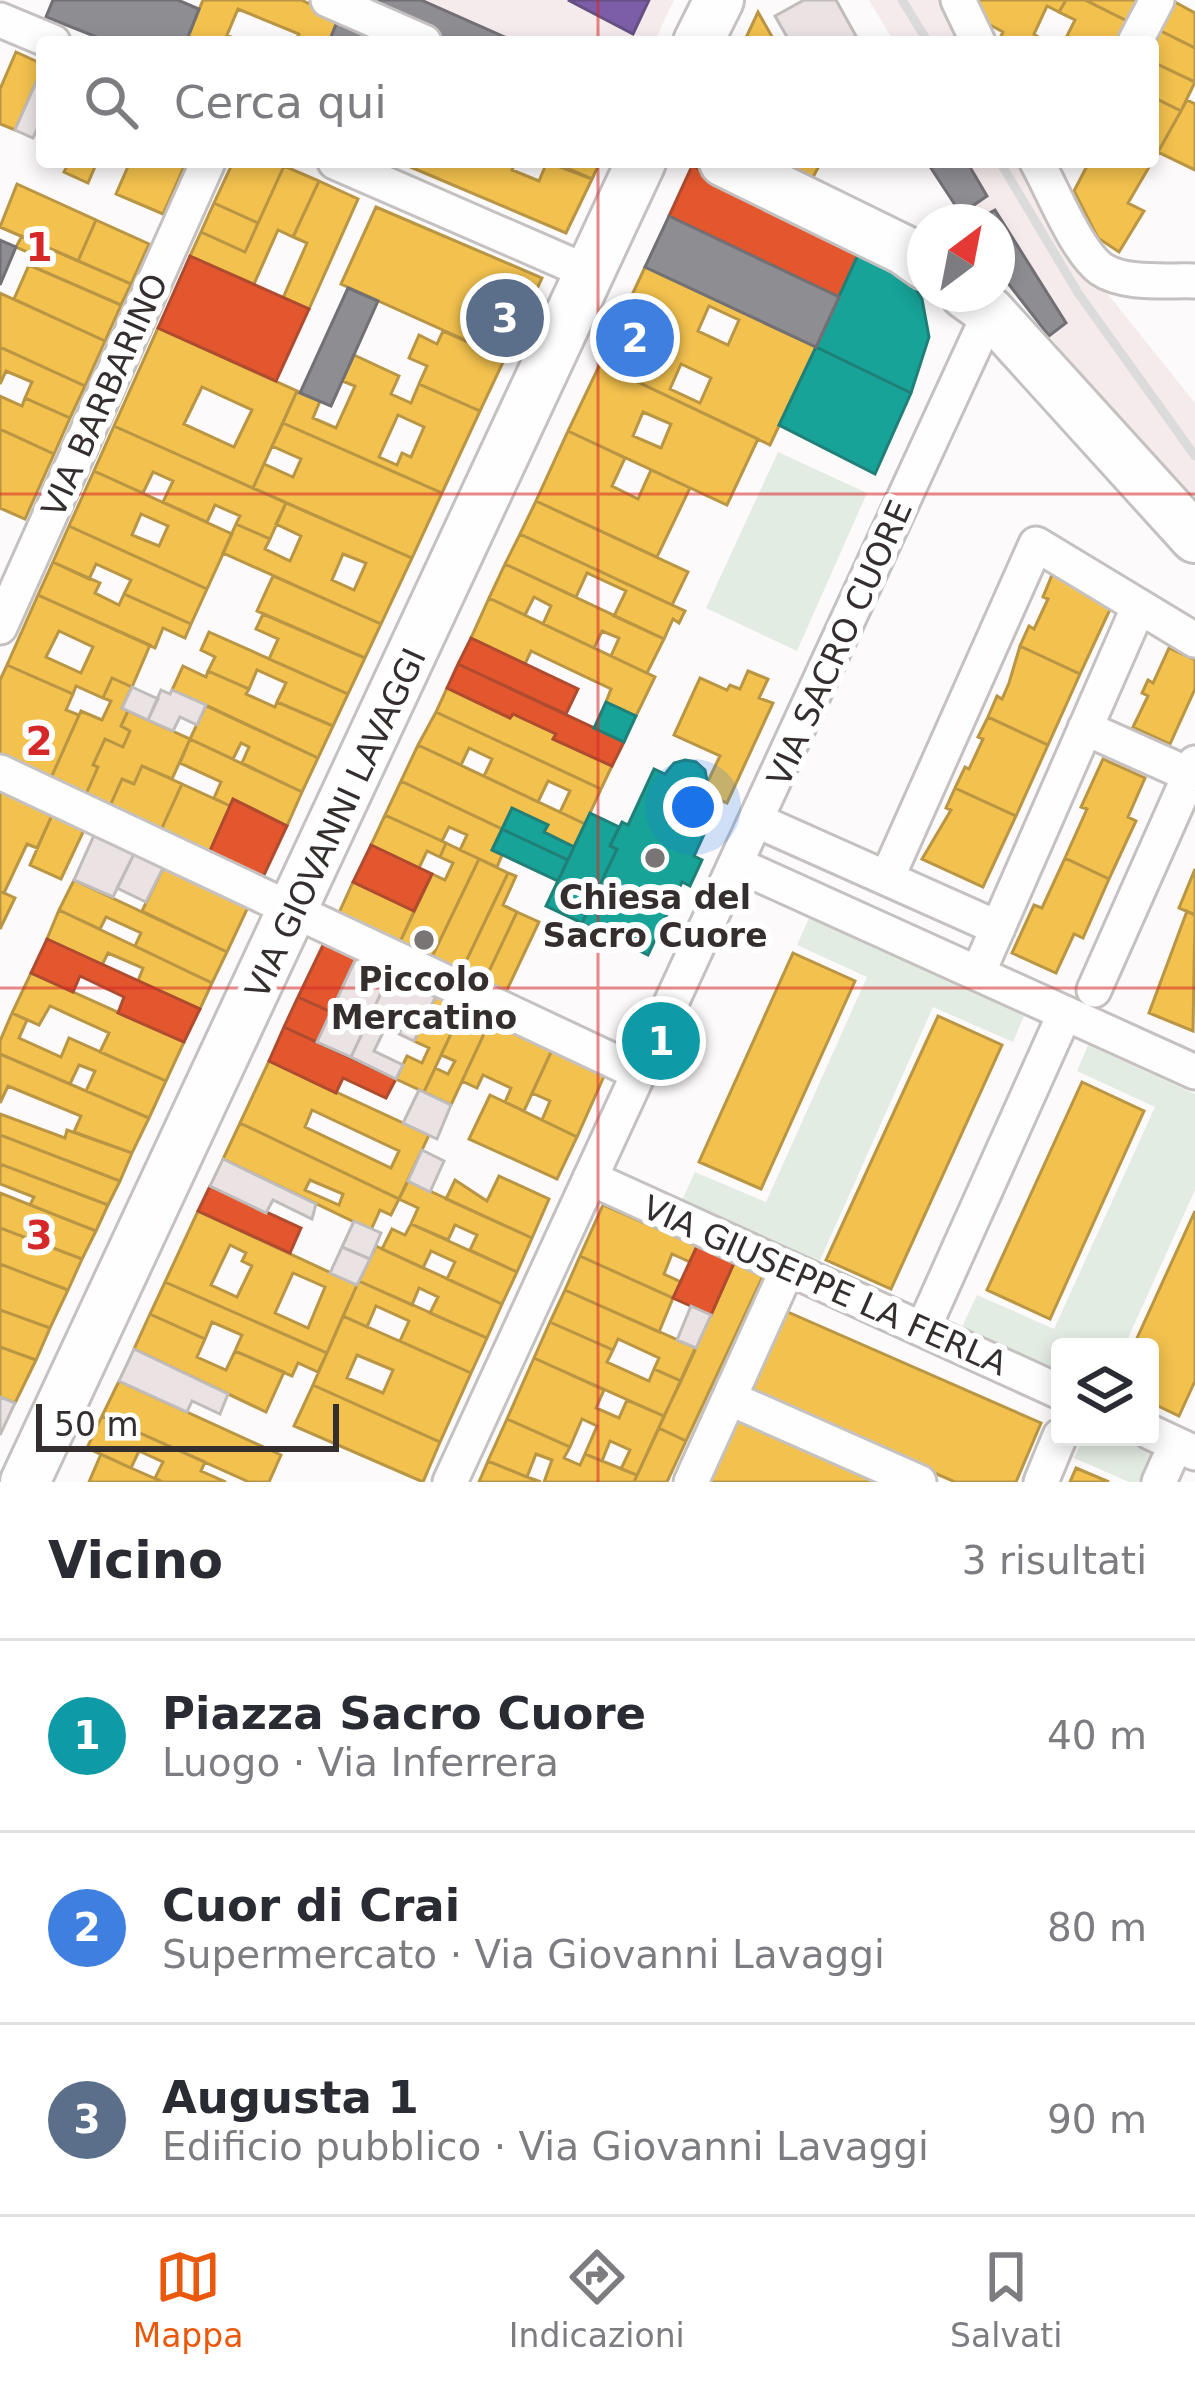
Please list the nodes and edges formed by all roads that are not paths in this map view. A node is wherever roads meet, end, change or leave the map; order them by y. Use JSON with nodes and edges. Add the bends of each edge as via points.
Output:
{"nodes":[{"id":1,"x":328,"y":0,"type":"edge"},
{"id":2,"x":719,"y":0,"type":"edge"},
{"id":3,"x":958,"y":0,"type":"edge"},
{"id":4,"x":1157,"y":0,"type":"edge"},
{"id":5,"x":0,"y":20,"type":"edge"},
{"id":6,"x":39,"y":36,"type":"edge"},
{"id":7,"x":410,"y":36,"type":"edge"},
{"id":8,"x":701,"y":36,"type":"edge"},
{"id":9,"x":975,"y":36,"type":"edge"},
{"id":10,"x":1139,"y":36,"type":"edge"},
{"id":11,"x":205,"y":168,"type":"edge"},
{"id":12,"x":349,"y":168,"type":"edge"},
{"id":13,"x":638,"y":168,"type":"edge"},
{"id":14,"x":736,"y":168,"type":"edge"},
{"id":15,"x":1040,"y":168,"type":"edge"},
{"id":16,"x":1071,"y":168,"type":"edge"},
{"id":17,"x":1056,"y":196,"type":"junction"},
{"id":18,"x":907,"y":252,"type":"edge"},
{"id":19,"x":590,"y":273,"type":"junction"},
{"id":20,"x":1195,"y":281,"type":"edge"},
{"id":21,"x":973,"y":312,"type":"edge"},
{"id":22,"x":985,"y":312,"type":"edge"},
{"id":23,"x":1195,"y":538,"type":"edge"},
{"id":24,"x":1139,"y":606,"type":"junction"},
{"id":25,"x":0,"y":628,"type":"edge"},
{"id":26,"x":1195,"y":640,"type":"edge"},
{"id":27,"x":1085,"y":728,"type":"junction"},
{"id":28,"x":1192,"y":769,"type":"edge"},
{"id":29,"x":0,"y":772,"type":"edge"},
{"id":30,"x":758,"y":821,"type":"junction"},
{"id":31,"x":738,"y":865,"type":"junction"},
{"id":32,"x":887,"y":878,"type":"junction"},
{"id":33,"x":294,"y":912,"type":"junction"},
{"id":34,"x":998,"y":928,"type":"junction"},
{"id":35,"x":978,"y":974,"type":"junction"},
{"id":36,"x":1094,"y":990,"type":"dead end"},
{"id":37,"x":1065,"y":1012,"type":"junction"},
{"id":38,"x":1195,"y":1072,"type":"edge"},
{"id":39,"x":639,"y":1073,"type":"junction"},
{"id":40,"x":590,"y":1178,"type":"junction"},
{"id":41,"x":788,"y":1268,"type":"junction"},
{"id":42,"x":923,"y":1330,"type":"junction"},
{"id":43,"x":1051,"y":1388,"type":"edge"},
{"id":44,"x":729,"y":1398,"type":"junction"},
{"id":45,"x":1174,"y":1443,"type":"edge"},
{"id":46,"x":1056,"y":1446,"type":"edge"},
{"id":47,"x":25,"y":1482,"type":"edge"},
{"id":48,"x":450,"y":1482,"type":"edge"},
{"id":49,"x":691,"y":1482,"type":"edge"},
{"id":50,"x":919,"y":1482,"type":"edge"},
{"id":51,"x":1041,"y":1482,"type":"edge"},
{"id":52,"x":1159,"y":1482,"type":"edge"}],
"edges":[{"from":1,"to":7,"type":"street"},
{"from":2,"to":8,"type":"main road"},
{"from":3,"to":9,"type":"street"},
{"from":4,"to":10,"type":"street"},
{"from":5,"to":6,"type":"street"},
{"from":11,"to":25,"type":"street","name":"VIA BARBARINO"},
{"from":12,"to":19,"type":"street"},
{"from":13,"to":19,"type":"main road","name":"VIA GIOVANNI LAVAGGI"},
{"from":14,"to":18,"type":"main road"},
{"from":15,"to":17,"type":"street"},
{"from":16,"to":17,"type":"street"},
{"from":17,"to":20,"type":"street","via":[[1102,270]]},
{"from":19,"to":33,"type":"main road","name":"VIA GIOVANNI LAVAGGI"},
{"from":21,"to":30,"type":"street","name":"VIA SACRO CUORE"},
{"from":22,"to":23,"type":"main road"},
{"from":24,"to":26,"type":"street"},
{"from":24,"to":27,"type":"street"},
{"from":24,"to":32,"type":"street","via":[[1036,544]]},
{"from":27,"to":28,"type":"street"},
{"from":27,"to":34,"type":"street"},
{"from":28,"to":36,"type":"street"},
{"from":29,"to":33,"type":"street"},
{"from":30,"to":31,"type":"street","name":"VIA SACRO CUORE"},
{"from":30,"to":32,"type":"street"},
{"from":31,"to":35,"type":"street"},
{"from":31,"to":39,"type":"street","name":"VIA SACRO CUORE"},
{"from":32,"to":34,"type":"street"},
{"from":33,"to":39,"type":"street"},
{"from":33,"to":47,"type":"main road","name":"VIA GIOVANNI LAVAGGI"},
{"from":34,"to":35,"type":"street"},
{"from":35,"to":37,"type":"street"},
{"from":37,"to":38,"type":"street"},
{"from":37,"to":42,"type":"street"},
{"from":39,"to":40,"type":"street"},
{"from":40,"to":41,"type":"street","name":"VIA GIUSEPPE LA FERLA"},
{"from":40,"to":48,"type":"street"},
{"from":41,"to":42,"type":"street","name":"VIA GIUSEPPE LA FERLA"},
{"from":41,"to":44,"type":"street"},
{"from":42,"to":43,"type":"street","name":"VIA GIUSEPPE LA FERLA"},
{"from":44,"to":49,"type":"street"},
{"from":44,"to":50,"type":"street"},
{"from":45,"to":52,"type":"street"},
{"from":46,"to":51,"type":"street"}]}
